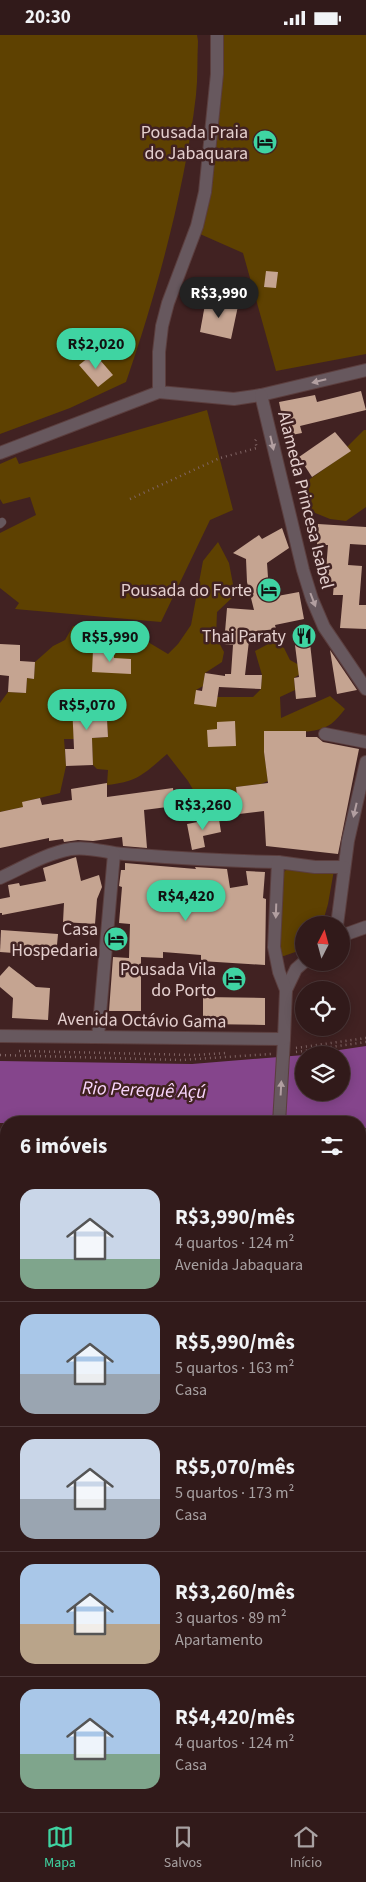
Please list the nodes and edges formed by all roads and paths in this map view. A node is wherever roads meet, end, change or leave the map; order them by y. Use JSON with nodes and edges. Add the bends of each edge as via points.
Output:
{"nodes":[{"id":1,"x":217,"y":35,"type":"edge"},
{"id":2,"x":366,"y":370,"type":"edge"},
{"id":3,"x":159,"y":393,"type":"junction"},
{"id":4,"x":261,"y":395,"type":"junction"},
{"id":5,"x":256,"y":448,"type":"dead end"},
{"id":6,"x":0,"y":453,"type":"edge"},
{"id":7,"x":130,"y":499,"type":"dead end"},
{"id":8,"x":366,"y":689,"type":"edge"},
{"id":9,"x":325,"y":734,"type":"dead end"},
{"id":10,"x":366,"y":742,"type":"edge"},
{"id":11,"x":366,"y":762,"type":"edge"},
{"id":12,"x":114,"y":854,"type":"junction"},
{"id":13,"x":278,"y":862,"type":"junction"},
{"id":14,"x":344,"y":867,"type":"junction"},
{"id":15,"x":0,"y":877,"type":"edge"},
{"id":16,"x":339,"y":916,"type":"edge"},
{"id":17,"x":366,"y":927,"type":"edge"},
{"id":18,"x":350,"y":933,"type":"edge"},
{"id":19,"x":295,"y":971,"type":"edge"},
{"id":20,"x":286,"y":990,"type":"junction"},
{"id":21,"x":0,"y":1036,"type":"edge"},
{"id":22,"x":98,"y":1037,"type":"junction"},
{"id":23,"x":284,"y":1039,"type":"junction"},
{"id":24,"x":366,"y":1042,"type":"edge"},
{"id":25,"x":283,"y":1054,"type":"junction"},
{"id":26,"x":0,"y":1055,"type":"edge"},
{"id":27,"x":279,"y":1116,"type":"edge"}],
"edges":[{"from":1,"to":3,"type":"street","via":[[217,74],[205,192],[197,226],[162,326]]},
{"from":2,"to":4,"type":"street","one_way":true},
{"from":3,"to":4,"type":"street","via":[[234,399]]},
{"from":3,"to":6,"type":"street"},
{"from":4,"to":8,"type":"street","name":"Alameda Princesa Isabel","one_way":true,"via":[[312,599],[324,627]]},
{"from":5,"to":7,"type":"path","via":[[220,459]]},
{"from":9,"to":10,"type":"street"},
{"from":11,"to":14,"type":"street","one_way":true},
{"from":12,"to":13,"type":"street"},
{"from":12,"to":15,"type":"street","via":[[95,849],[70,849]]},
{"from":12,"to":22,"type":"street"},
{"from":13,"to":14,"type":"street"},
{"from":13,"to":20,"type":"street","one_way":true,"via":[[274,947]]},
{"from":14,"to":16,"type":"street"},
{"from":17,"to":18,"type":"street"},
{"from":19,"to":20,"type":"street"},
{"from":20,"to":23,"type":"street"},
{"from":21,"to":22,"type":"street","name":"Avenida Octávio Gama"},
{"from":22,"to":23,"type":"street","name":"Avenida Octávio Gama"},
{"from":23,"to":25,"type":"street"},
{"from":24,"to":25,"type":"path"},
{"from":25,"to":26,"type":"path","via":[[181,1060]]},
{"from":27,"to":25,"type":"street","one_way":true}]}
